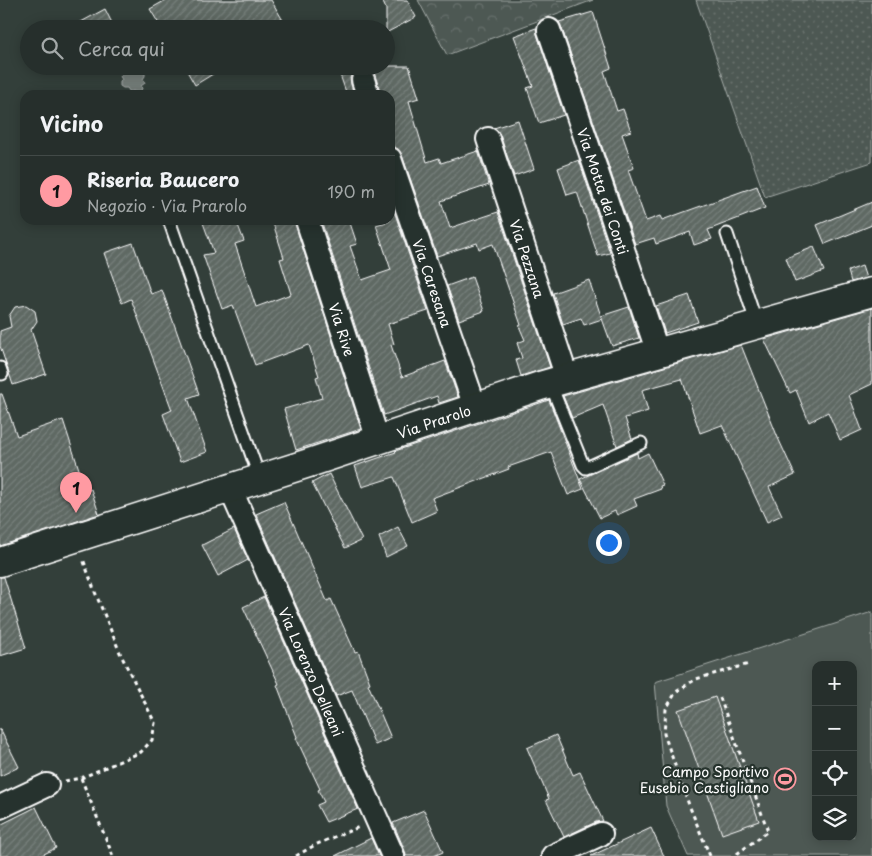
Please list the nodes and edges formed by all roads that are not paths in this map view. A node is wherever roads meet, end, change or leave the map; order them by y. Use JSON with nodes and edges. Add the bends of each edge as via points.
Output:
{"nodes":[{"id":1,"x":549,"y":30,"type":"dead end"},
{"id":2,"x":488,"y":139,"type":"dead end"},
{"id":3,"x":395,"y":174,"type":"edge"},
{"id":4,"x":170,"y":225,"type":"edge"},
{"id":5,"x":309,"y":225,"type":"edge"},
{"id":6,"x":727,"y":234,"type":"dead end"},
{"id":7,"x":872,"y":292,"type":"edge"},
{"id":8,"x":757,"y":325,"type":"junction"},
{"id":9,"x":658,"y":354,"type":"junction"},
{"id":10,"x":559,"y":381,"type":"junction"},
{"id":11,"x":475,"y":407,"type":"junction"},
{"id":12,"x":378,"y":440,"type":"junction"},
{"id":13,"x":641,"y":443,"type":"dead end"},
{"id":14,"x":260,"y":479,"type":"junction"},
{"id":15,"x":230,"y":488,"type":"junction"},
{"id":16,"x":0,"y":562,"type":"edge"},
{"id":17,"x":46,"y":785,"type":"road end"},
{"id":18,"x":0,"y":807,"type":"edge"},
{"id":19,"x":601,"y":834,"type":"dead end"},
{"id":20,"x":393,"y":856,"type":"edge"},
{"id":21,"x":553,"y":856,"type":"edge"}],
"edges":[{"from":1,"to":9,"type":"street","name":"Via Motta dei Conti"},
{"from":2,"to":10,"type":"street","name":"Via Pezzana"},
{"from":3,"to":11,"type":"street","name":"Via Caresana"},
{"from":4,"to":14,"type":"lane"},
{"from":5,"to":12,"type":"street","name":"Via Rive"},
{"from":6,"to":8,"type":"lane"},
{"from":7,"to":8,"type":"street","name":"Via Prarolo"},
{"from":8,"to":9,"type":"street","name":"Via Prarolo"},
{"from":9,"to":10,"type":"street","name":"Via Prarolo"},
{"from":10,"to":11,"type":"street","name":"Via Prarolo"},
{"from":10,"to":13,"type":"lane","via":[[586,468]]},
{"from":11,"to":12,"type":"street","name":"Via Prarolo"},
{"from":12,"to":14,"type":"street","name":"Via Prarolo"},
{"from":14,"to":15,"type":"street","name":"Via Prarolo"},
{"from":15,"to":16,"type":"street","name":"Via Prarolo"},
{"from":15,"to":20,"type":"street","name":"Via Lorenzo Delleani"},
{"from":17,"to":18,"type":"street"},
{"from":19,"to":21,"type":"street"}]}
